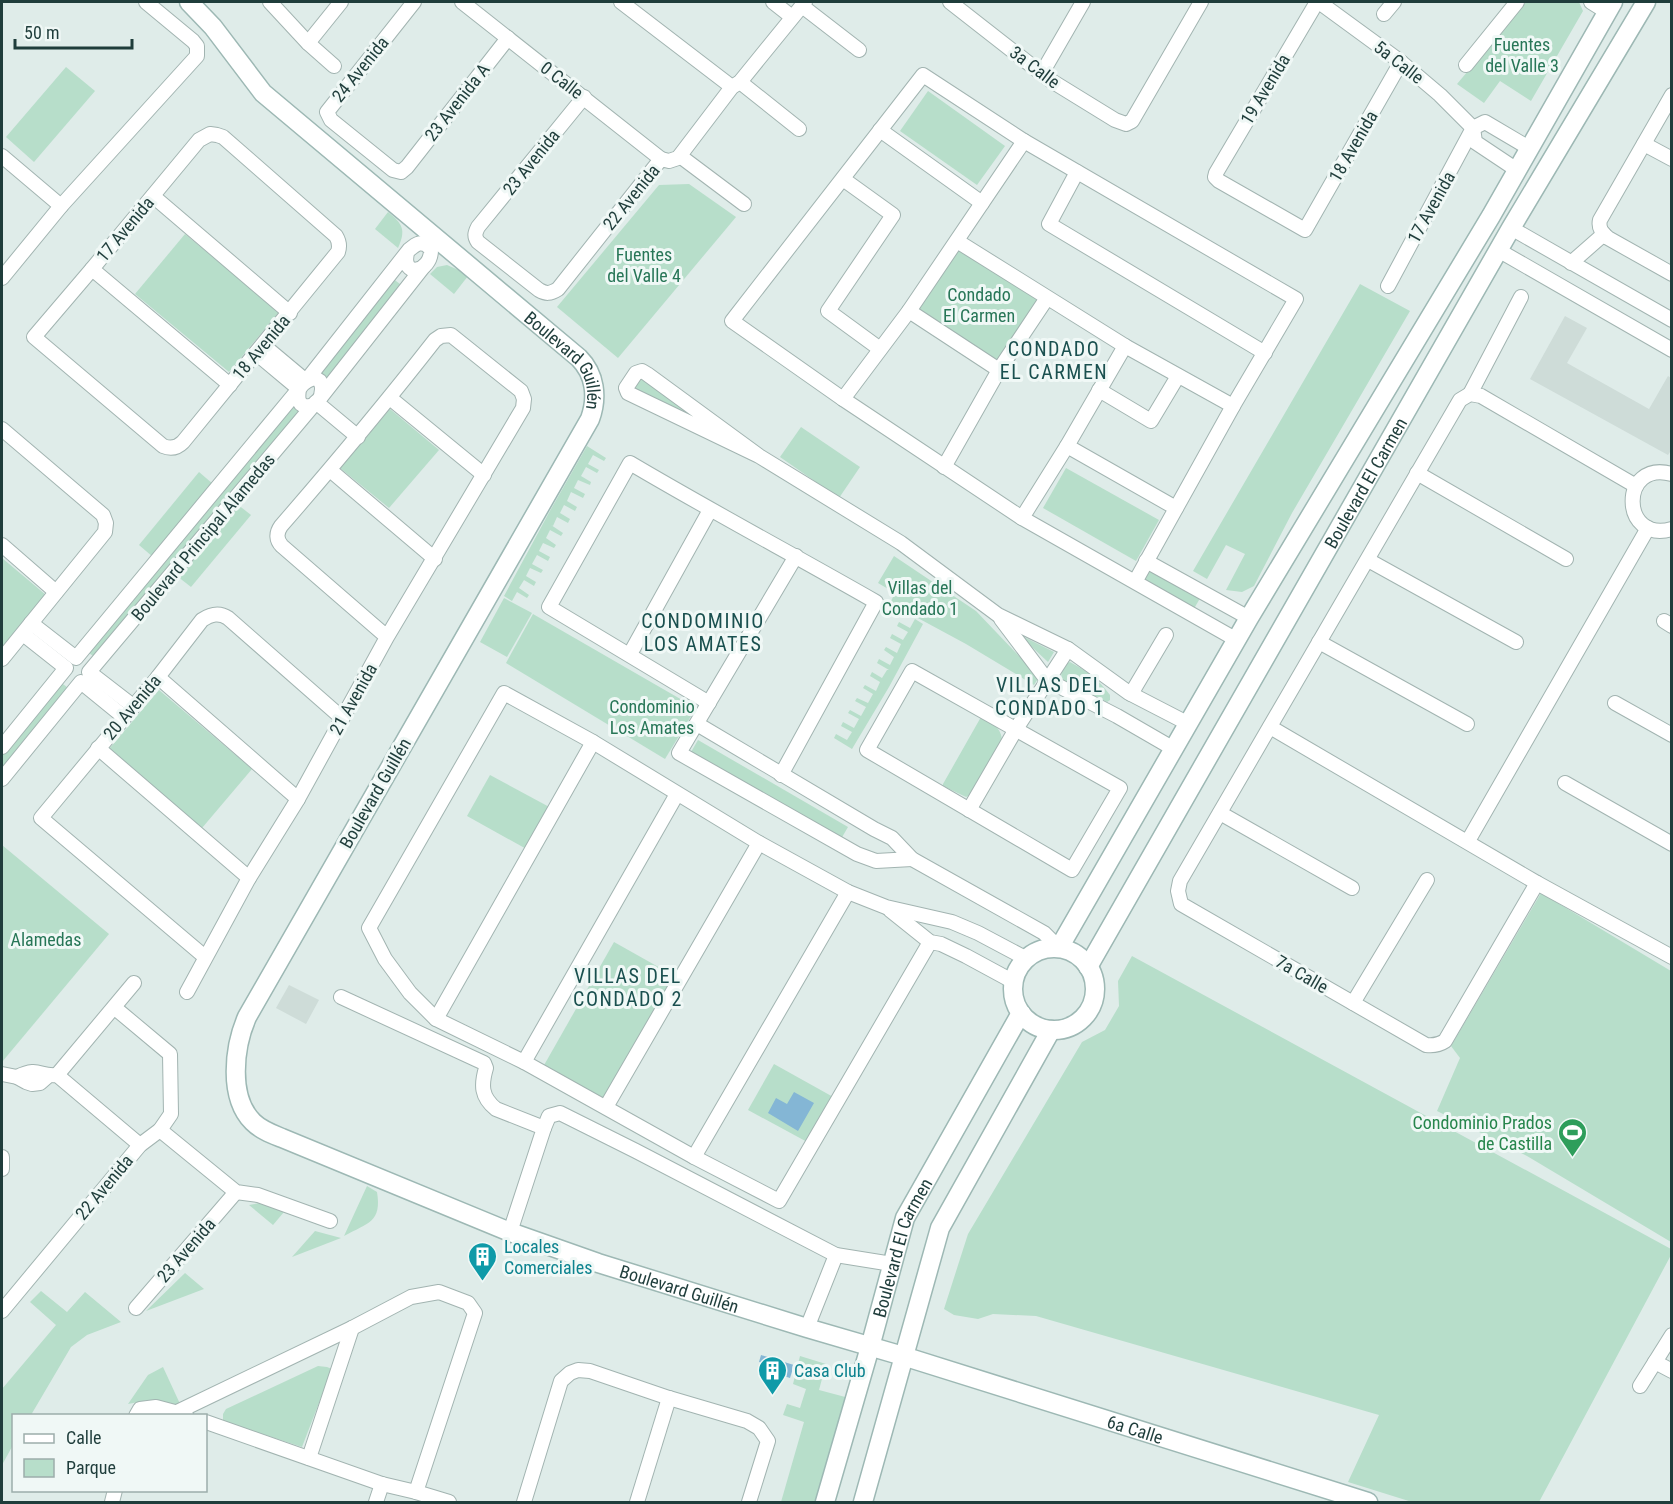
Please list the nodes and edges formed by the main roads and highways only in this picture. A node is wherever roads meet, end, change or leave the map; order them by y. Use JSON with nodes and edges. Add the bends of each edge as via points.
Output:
{"nodes":[{"id":1,"x":189,"y":2,"type":"edge"},
{"id":2,"x":1646,"y":2,"type":"edge"},
{"id":3,"x":1610,"y":7,"type":"edge"},
{"id":4,"x":1407,"y":356,"type":"junction"},
{"id":5,"x":1430,"y":371,"type":"junction"},
{"id":6,"x":1059,"y":948,"type":"junction"},
{"id":7,"x":1088,"y":967,"type":"junction"},
{"id":8,"x":1021,"y":1013,"type":"junction"},
{"id":9,"x":1051,"y":1030,"type":"junction"},
{"id":10,"x":870,"y":1347,"type":"junction"},
{"id":11,"x":903,"y":1356,"type":"junction"},
{"id":12,"x":825,"y":1503,"type":"edge"},
{"id":13,"x":862,"y":1503,"type":"edge"},
{"id":14,"x":1368,"y":1503,"type":"edge"}],
"edges":[{"from":1,"to":10,"type":"main road","name":"Boulevard Guillén","via":[[263,93],[584,363],[593,382],[594,399],[592,412],[247,1017],[237,1044],[236,1073],[245,1111],[265,1130],[510,1232]]},
{"from":2,"to":5,"type":"main road","name":"Boulevard El Carmen"},
{"from":3,"to":4,"type":"main road","name":"Boulevard El Carmen"},
{"from":4,"to":5,"type":"main road","via":[[1420,370]]},
{"from":4,"to":6,"type":"main road","name":"Boulevard El Carmen","via":[[1236,640]]},
{"from":5,"to":7,"type":"main road","name":"Boulevard El Carmen"},
{"from":6,"to":7,"type":"main road","via":[[1073,952]]},
{"from":6,"to":8,"type":"main road","via":[[1033,954],[1016,973],[1014,998]]},
{"from":7,"to":9,"type":"main road","via":[[1095,987],[1094,1001],[1087,1014],[1077,1024]]},
{"from":8,"to":9,"type":"main road","via":[[1038,1027]]},
{"from":8,"to":10,"type":"main road","name":"Boulevard El Carmen","via":[[904,1218]]},
{"from":9,"to":11,"type":"main road","name":"Boulevard El Carmen","via":[[940,1228]]},
{"from":10,"to":11,"type":"main road","name":"6a Calle"},
{"from":10,"to":12,"type":"main road","name":"Boulevard El Carmen"},
{"from":11,"to":13,"type":"main road","name":"Boulevard El Carmen"},
{"from":11,"to":14,"type":"main road","name":"6a Calle"}]}
